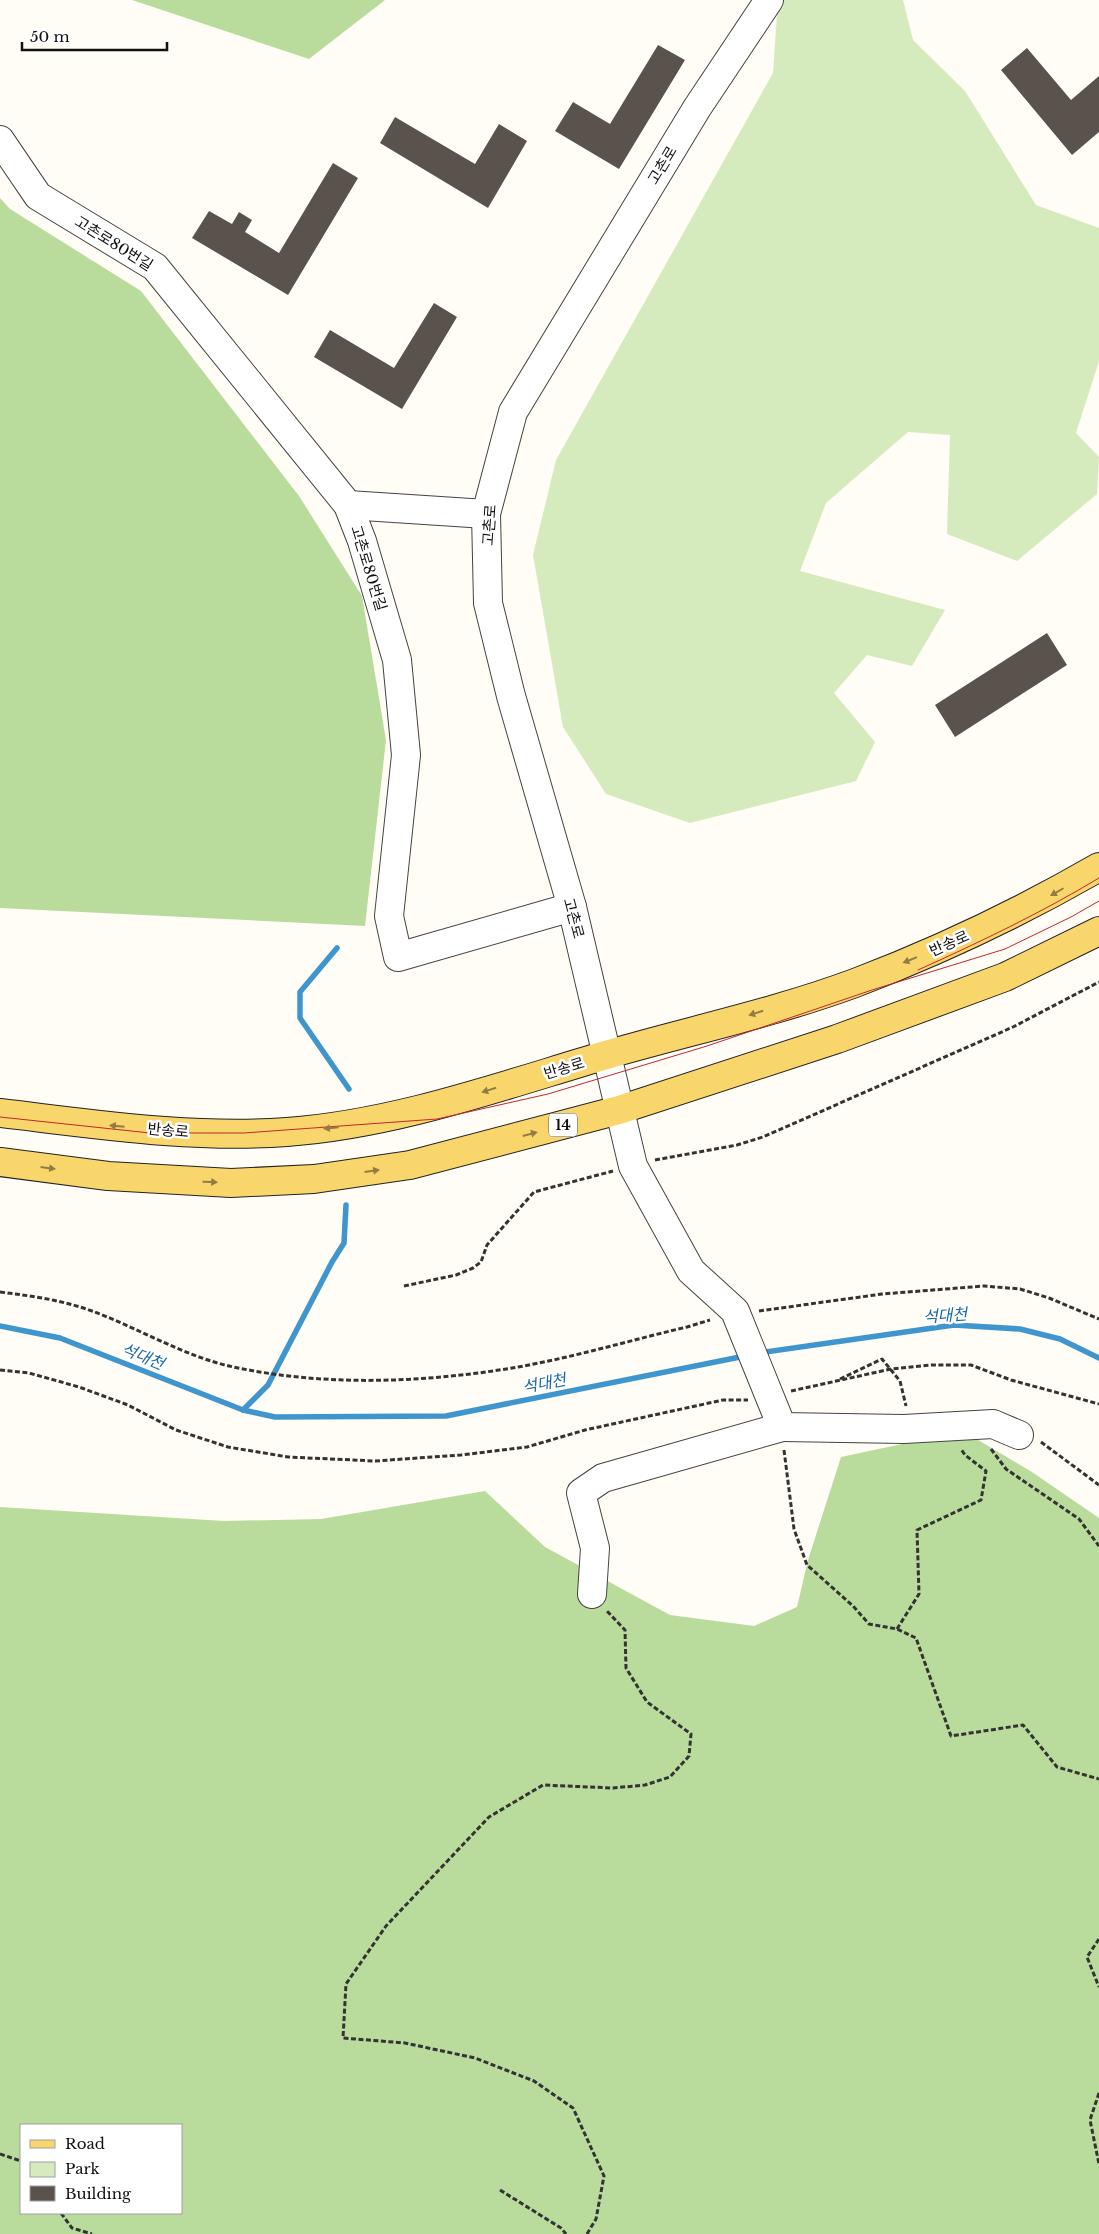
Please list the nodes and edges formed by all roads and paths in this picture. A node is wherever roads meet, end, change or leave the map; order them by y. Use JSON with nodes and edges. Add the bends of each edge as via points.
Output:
{"nodes":[{"id":1,"x":770,"y":0,"type":"edge"},
{"id":2,"x":0,"y":140,"type":"edge"},
{"id":3,"x":348,"y":505,"type":"junction"},
{"id":4,"x":486,"y":514,"type":"junction"},
{"id":5,"x":1099,"y":867,"type":"edge"},
{"id":6,"x":572,"y":907,"type":"junction"},
{"id":7,"x":1099,"y":931,"type":"edge"},
{"id":8,"x":1099,"y":982,"type":"edge"},
{"id":9,"x":608,"y":1054,"type":"junction"},
{"id":10,"x":619,"y":1110,"type":"junction"},
{"id":11,"x":0,"y":1113,"type":"edge"},
{"id":12,"x":0,"y":1162,"type":"edge"},
{"id":13,"x":633,"y":1166,"type":"junction"},
{"id":14,"x":404,"y":1286,"type":"dead end"},
{"id":15,"x":0,"y":1292,"type":"edge"},
{"id":16,"x":738,"y":1317,"type":"junction"},
{"id":17,"x":1099,"y":1319,"type":"edge"},
{"id":18,"x":0,"y":1370,"type":"edge"},
{"id":19,"x":764,"y":1387,"type":"junction"},
{"id":20,"x":1099,"y":1404,"type":"edge"},
{"id":21,"x":948,"y":1426,"type":"junction"},
{"id":22,"x":782,"y":1428,"type":"junction"},
{"id":23,"x":1019,"y":1435,"type":"joint"},
{"id":24,"x":1099,"y":1485,"type":"edge"},
{"id":25,"x":592,"y":1594,"type":"joint"},
{"id":26,"x":896,"y":1629,"type":"junction"},
{"id":27,"x":1099,"y":1779,"type":"edge"},
{"id":28,"x":1099,"y":1939,"type":"edge"},
{"id":29,"x":1099,"y":1987,"type":"edge"},
{"id":30,"x":1099,"y":2093,"type":"edge"},
{"id":31,"x":0,"y":2154,"type":"edge"},
{"id":32,"x":20,"y":2161,"type":"edge"},
{"id":33,"x":1099,"y":2164,"type":"edge"},
{"id":34,"x":500,"y":2190,"type":"dead end"},
{"id":35,"x":63,"y":2214,"type":"edge"},
{"id":36,"x":92,"y":2234,"type":"edge"},
{"id":37,"x":566,"y":2234,"type":"edge"},
{"id":38,"x":587,"y":2234,"type":"edge"}],
"edges":[{"from":1,"to":4,"type":"street","name":"고촌로","via":[[697,108],[513,412]]},
{"from":2,"to":3,"type":"street","name":"고촌로80번길","via":[[38,196],[155,267]]},
{"from":3,"to":4,"type":"street"},
{"from":3,"to":6,"type":"street","name":"고촌로80번길","via":[[362,541],[396,660],[406,755],[389,916],[398,957]]},
{"from":4,"to":6,"type":"street","name":"고촌로","via":[[488,603],[511,696]]},
{"from":5,"to":9,"type":"main road","name":"반송로","one_way":true,"via":[[1043,900],[853,984],[707,1029]]},
{"from":6,"to":9,"type":"street","name":"고촌로"},
{"from":7,"to":10,"type":"main road","number":"14","via":[[987,984],[837,1039]]},
{"from":8,"to":13,"type":"path","via":[[1013,1027],[763,1137]]},
{"from":9,"to":10,"type":"street","name":"고촌로"},
{"from":9,"to":11,"type":"main road","name":"반송로","one_way":true,"via":[[462,1098],[344,1126],[287,1132],[222,1135]]},
{"from":12,"to":10,"type":"main road","number":"14","one_way":true,"via":[[171,1181],[231,1183],[314,1179],[410,1165]]},
{"from":10,"to":13,"type":"street","name":"고촌로"},
{"from":13,"to":14,"type":"path","via":[[534,1192],[487,1245],[481,1262],[473,1268]]},
{"from":13,"to":16,"type":"street","name":"고촌로","via":[[691,1271]]},
{"from":15,"to":16,"type":"path","via":[[46,1298],[92,1311],[227,1365],[283,1375],[391,1380],[520,1367]]},
{"from":16,"to":17,"type":"path","via":[[882,1294],[984,1286],[1020,1289]]},
{"from":16,"to":19,"type":"street"},
{"from":18,"to":19,"type":"path","via":[[29,1373],[79,1387],[128,1405],[176,1430],[228,1447],[288,1457],[374,1461],[527,1447],[585,1430],[723,1400],[741,1401]]},
{"from":19,"to":20,"type":"path","via":[[892,1369],[971,1365],[1011,1380]]},
{"from":19,"to":22,"type":"street"},
{"from":21,"to":22,"type":"street"},
{"from":21,"to":23,"type":"street","via":[[993,1424]]},
{"from":21,"to":26,"type":"path","via":[[965,1455],[986,1471],[981,1500],[917,1530],[918,1594]]},
{"from":22,"to":25,"type":"street","via":[[602,1478],[581,1493],[595,1548]]},
{"from":22,"to":26,"type":"path","via":[[794,1529],[808,1565],[870,1624]]},
{"from":23,"to":24,"type":"path","via":[[1042,1442]]},
{"from":25,"to":38,"type":"path","via":[[625,1630],[626,1668],[646,1702],[690,1734],[690,1756],[670,1777],[645,1786],[543,1785],[489,1817],[386,1926],[346,1984],[343,2038],[405,2043],[475,2058],[534,2082],[573,2108],[604,2176],[596,2219]]},
{"from":26,"to":27,"type":"path","via":[[916,1638],[951,1736],[1023,1725],[1057,1767]]},
{"from":28,"to":29,"type":"path","via":[[1087,1957]]},
{"from":30,"to":33,"type":"path","via":[[1090,2120]]},
{"from":31,"to":32,"type":"path"},
{"from":34,"to":37,"type":"path"},
{"from":35,"to":36,"type":"path","via":[[72,2228]]}]}
